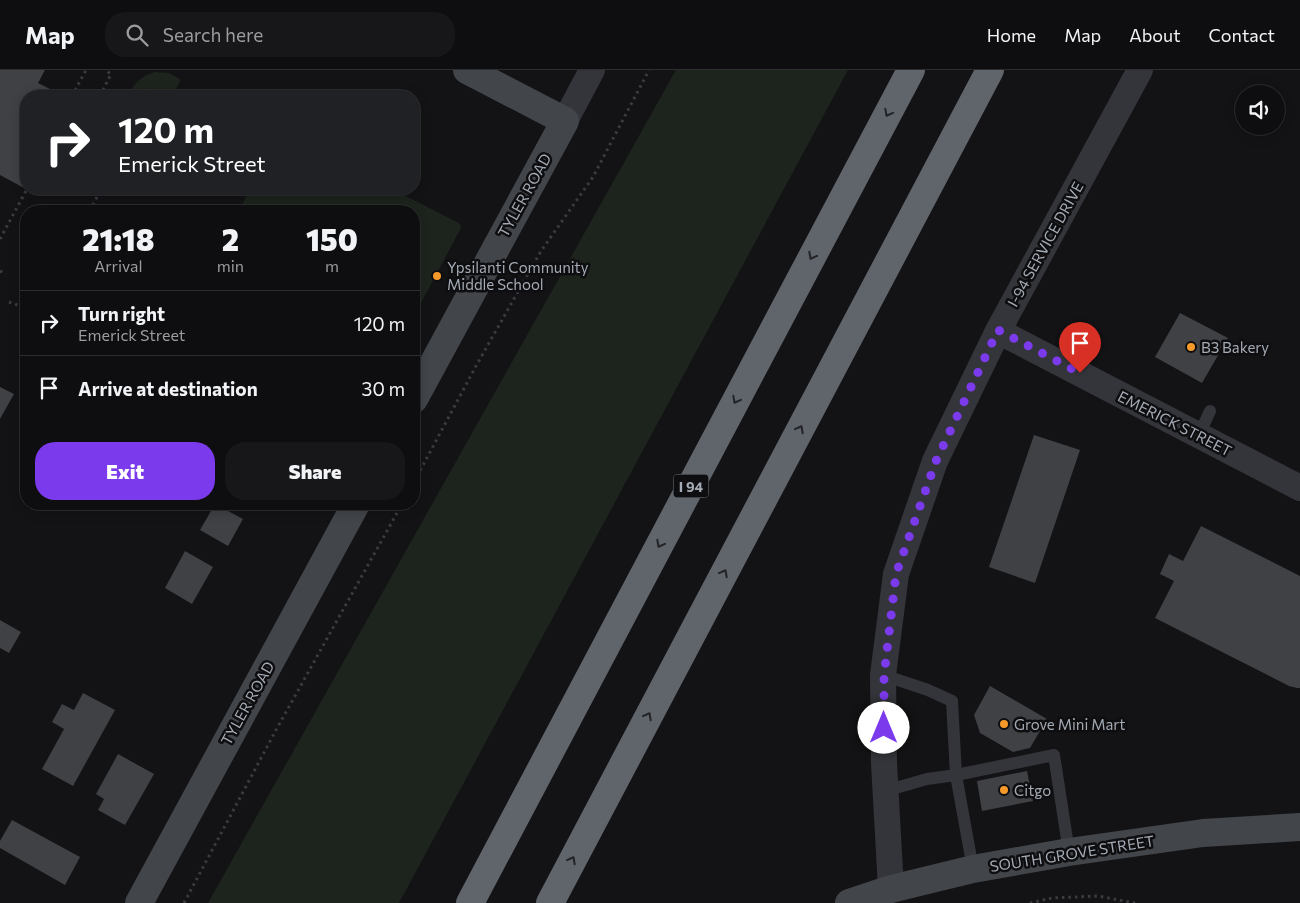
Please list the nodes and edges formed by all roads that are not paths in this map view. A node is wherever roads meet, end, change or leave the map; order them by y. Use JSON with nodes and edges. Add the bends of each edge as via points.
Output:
{"nodes":[{"id":1,"x":467,"y":70,"type":"edge"},
{"id":2,"x":592,"y":70,"type":"edge"},
{"id":3,"x":911,"y":70,"type":"edge"},
{"id":4,"x":990,"y":70,"type":"edge"},
{"id":5,"x":1140,"y":70,"type":"edge"},
{"id":6,"x":565,"y":121,"type":"junction"},
{"id":7,"x":998,"y":330,"type":"junction"},
{"id":8,"x":420,"y":387,"type":"edge"},
{"id":9,"x":1210,"y":411,"type":"dead end"},
{"id":10,"x":1199,"y":435,"type":"junction"},
{"id":11,"x":1300,"y":488,"type":"edge"},
{"id":12,"x":353,"y":510,"type":"edge"},
{"id":13,"x":884,"y":676,"type":"junction"},
{"id":14,"x":956,"y":775,"type":"junction"},
{"id":15,"x":886,"y":791,"type":"junction"},
{"id":16,"x":1300,"y":827,"type":"edge"},
{"id":17,"x":1070,"y":852,"type":"junction"},
{"id":18,"x":973,"y":869,"type":"junction"},
{"id":19,"x":892,"y":889,"type":"junction"},
{"id":20,"x":139,"y":903,"type":"edge"},
{"id":21,"x":470,"y":903,"type":"edge"},
{"id":22,"x":550,"y":903,"type":"edge"},
{"id":23,"x":849,"y":903,"type":"edge"}],
"edges":[{"from":1,"to":6,"type":"street"},
{"from":2,"to":6,"type":"street","name":"TYLER ROAD"},
{"from":3,"to":21,"type":"highway","number":"I 94","one_way":true},
{"from":22,"to":4,"type":"highway","one_way":true},
{"from":5,"to":7,"type":"street","name":"I-94 SERVICE DRIVE"},
{"from":6,"to":8,"type":"street","name":"TYLER ROAD"},
{"from":7,"to":10,"type":"street","name":"EMERICK STREET"},
{"from":7,"to":13,"type":"street","name":"I-94 SERVICE DRIVE","via":[[936,461],[896,574]]},
{"from":9,"to":10,"type":"lane"},
{"from":10,"to":11,"type":"street","name":"EMERICK STREET"},
{"from":12,"to":20,"type":"street","name":"TYLER ROAD"},
{"from":13,"to":14,"type":"lane","via":[[952,701]]},
{"from":13,"to":15,"type":"street","name":"I-94 SERVICE DRIVE"},
{"from":14,"to":15,"type":"lane","via":[[927,779]]},
{"from":14,"to":17,"type":"lane","via":[[1054,755]]},
{"from":14,"to":18,"type":"lane"},
{"from":15,"to":19,"type":"street","name":"I-94 SERVICE DRIVE"},
{"from":16,"to":17,"type":"street","name":"SOUTH GROVE STREET","via":[[1203,833]]},
{"from":17,"to":18,"type":"street","name":"SOUTH GROVE STREET"},
{"from":18,"to":19,"type":"street","name":"SOUTH GROVE STREET"},
{"from":19,"to":23,"type":"street","name":"SOUTH GROVE STREET"}]}
